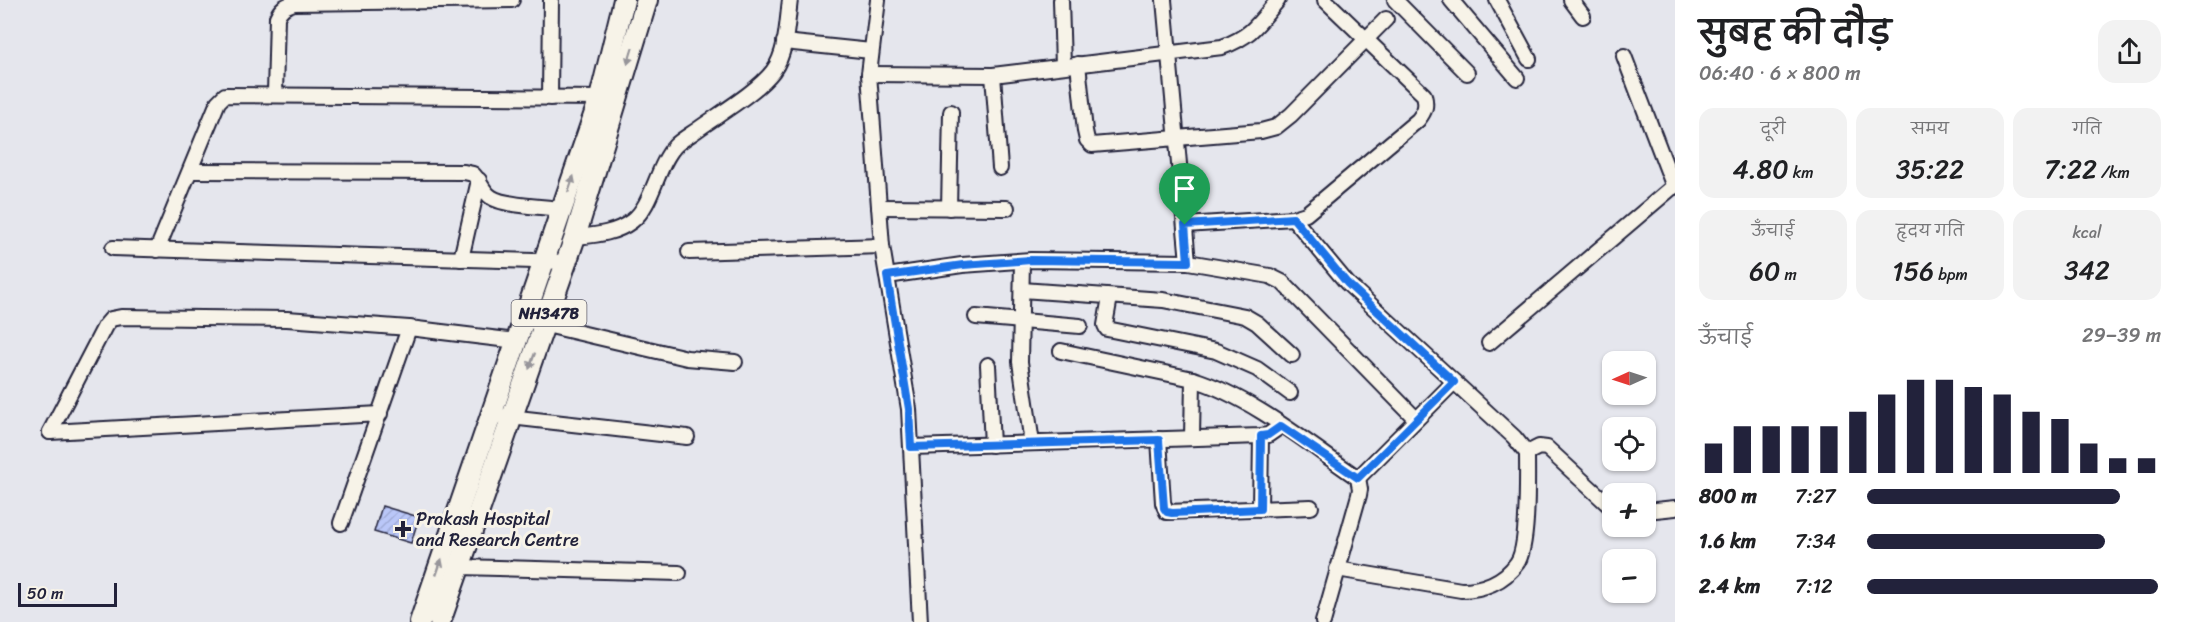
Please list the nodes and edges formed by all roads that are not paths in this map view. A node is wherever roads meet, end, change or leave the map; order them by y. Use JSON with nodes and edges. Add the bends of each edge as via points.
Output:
{"nodes":[{"id":1,"x":512,"y":0,"type":"edge"},
{"id":2,"x":551,"y":0,"type":"edge"},
{"id":3,"x":624,"y":0,"type":"edge"},
{"id":4,"x":647,"y":0,"type":"edge"},
{"id":5,"x":790,"y":0,"type":"edge"},
{"id":6,"x":878,"y":0,"type":"edge"},
{"id":7,"x":1061,"y":0,"type":"edge"},
{"id":8,"x":1164,"y":0,"type":"edge"},
{"id":9,"x":1278,"y":0,"type":"edge"},
{"id":10,"x":1325,"y":0,"type":"edge"},
{"id":11,"x":1395,"y":0,"type":"edge"},
{"id":12,"x":1451,"y":0,"type":"edge"},
{"id":13,"x":1497,"y":0,"type":"edge"},
{"id":14,"x":1571,"y":0,"type":"edge"},
{"id":15,"x":1583,"y":16,"type":"dead end"},
{"id":16,"x":1386,"y":19,"type":"dead end"},
{"id":17,"x":1365,"y":40,"type":"junction"},
{"id":18,"x":784,"y":42,"type":"junction"},
{"id":19,"x":872,"y":51,"type":"junction"},
{"id":20,"x":1169,"y":53,"type":"junction"},
{"id":21,"x":1624,"y":56,"type":"dead end"},
{"id":22,"x":1529,"y":59,"type":"dead end"},
{"id":23,"x":1078,"y":64,"type":"junction"},
{"id":24,"x":1063,"y":66,"type":"junction"},
{"id":25,"x":1467,"y":73,"type":"dead end"},
{"id":26,"x":869,"y":74,"type":"junction"},
{"id":27,"x":993,"y":75,"type":"junction"},
{"id":28,"x":1517,"y":78,"type":"dead end"},
{"id":29,"x":275,"y":94,"type":"junction"},
{"id":30,"x":550,"y":98,"type":"junction"},
{"id":31,"x":609,"y":98,"type":"junction"},
{"id":32,"x":951,"y":112,"type":"dead end"},
{"id":33,"x":1177,"y":139,"type":"junction"},
{"id":34,"x":1000,"y":168,"type":"dead end"},
{"id":35,"x":191,"y":171,"type":"junction"},
{"id":36,"x":479,"y":180,"type":"junction"},
{"id":37,"x":1674,"y":186,"type":"edge"},
{"id":38,"x":879,"y":207,"type":"junction"},
{"id":39,"x":563,"y":208,"type":"junction"},
{"id":40,"x":949,"y":208,"type":"junction"},
{"id":41,"x":1007,"y":208,"type":"dead end"},
{"id":42,"x":1293,"y":218,"type":"junction"},
{"id":43,"x":1185,"y":225,"type":"junction"},
{"id":44,"x":575,"y":237,"type":"junction"},
{"id":45,"x":882,"y":246,"type":"junction"},
{"id":46,"x":113,"y":248,"type":"dead end"},
{"id":47,"x":157,"y":249,"type":"junction"},
{"id":48,"x":689,"y":252,"type":"dead end"},
{"id":49,"x":461,"y":259,"type":"junction"},
{"id":50,"x":1022,"y":261,"type":"junction"},
{"id":51,"x":545,"y":262,"type":"junction"},
{"id":52,"x":566,"y":262,"type":"junction"},
{"id":53,"x":1188,"y":262,"type":"junction"},
{"id":54,"x":887,"y":276,"type":"junction"},
{"id":55,"x":1022,"y":290,"type":"junction"},
{"id":56,"x":1110,"y":297,"type":"junction"},
{"id":57,"x":976,"y":317,"type":"dead end"},
{"id":58,"x":525,"y":320,"type":"junction"},
{"id":59,"x":1020,"y":321,"type":"junction"},
{"id":60,"x":545,"y":324,"type":"junction"},
{"id":61,"x":1080,"y":326,"type":"dead end"},
{"id":62,"x":409,"y":328,"type":"junction"},
{"id":63,"x":518,"y":340,"type":"junction"},
{"id":64,"x":1489,"y":343,"type":"dead end"},
{"id":65,"x":1061,"y":351,"type":"dead end"},
{"id":66,"x":1292,"y":355,"type":"dead end"},
{"id":67,"x":735,"y":362,"type":"dead end"},
{"id":68,"x":988,"y":365,"type":"dead end"},
{"id":69,"x":1193,"y":379,"type":"junction"},
{"id":70,"x":1454,"y":382,"type":"junction"},
{"id":71,"x":1290,"y":393,"type":"dead end"},
{"id":72,"x":380,"y":414,"type":"junction"},
{"id":73,"x":492,"y":415,"type":"junction"},
{"id":74,"x":512,"y":418,"type":"junction"},
{"id":75,"x":1416,"y":419,"type":"junction"},
{"id":76,"x":1281,"y":426,"type":"junction"},
{"id":77,"x":1261,"y":436,"type":"junction"},
{"id":78,"x":687,"y":437,"type":"dead end"},
{"id":79,"x":1192,"y":438,"type":"junction"},
{"id":80,"x":1159,"y":440,"type":"junction"},
{"id":81,"x":1032,"y":443,"type":"junction"},
{"id":82,"x":992,"y":444,"type":"junction"},
{"id":83,"x":911,"y":447,"type":"junction"},
{"id":84,"x":1527,"y":453,"type":"junction"},
{"id":85,"x":1358,"y":478,"type":"junction"},
{"id":86,"x":1602,"y":499,"type":"edge"},
{"id":87,"x":1311,"y":507,"type":"dead end"},
{"id":88,"x":1675,"y":508,"type":"edge"},
{"id":89,"x":1260,"y":509,"type":"junction"},
{"id":90,"x":1656,"y":510,"type":"edge"},
{"id":91,"x":341,"y":523,"type":"dead end"},
{"id":92,"x":459,"y":567,"type":"junction"},
{"id":93,"x":1337,"y":569,"type":"junction"},
{"id":94,"x":679,"y":573,"type":"dead end"},
{"id":95,"x":420,"y":622,"type":"edge"},
{"id":96,"x":440,"y":622,"type":"edge"},
{"id":97,"x":920,"y":622,"type":"edge"},
{"id":98,"x":1323,"y":622,"type":"edge"}],
"edges":[{"from":1,"to":29,"type":"street","via":[[285,6],[277,17]]},
{"from":2,"to":30,"type":"street"},
{"from":3,"to":31,"type":"highway","number":"NH347B"},
{"from":4,"to":31,"type":"highway","number":"NH347B","one_way":true},
{"from":5,"to":18,"type":"street"},
{"from":6,"to":19,"type":"street"},
{"from":7,"to":24,"type":"street"},
{"from":8,"to":20,"type":"street"},
{"from":9,"to":20,"type":"street","via":[[1250,34],[1239,41]]},
{"from":10,"to":17,"type":"street"},
{"from":11,"to":25,"type":"street"},
{"from":12,"to":28,"type":"street"},
{"from":13,"to":22,"type":"street"},
{"from":14,"to":15,"type":"street"},
{"from":16,"to":17,"type":"street"},
{"from":17,"to":33,"type":"street","via":[[1276,127]]},
{"from":17,"to":42,"type":"street","via":[[1424,95],[1425,111],[1306,214]]},
{"from":18,"to":19,"type":"street"},
{"from":18,"to":44,"type":"street","via":[[780,58],[759,85],[677,144],[664,160],[648,198],[633,220],[603,234]]},
{"from":19,"to":26,"type":"street"},
{"from":20,"to":23,"type":"street"},
{"from":20,"to":33,"type":"street"},
{"from":21,"to":37,"type":"street"},
{"from":23,"to":24,"type":"street"},
{"from":23,"to":33,"type":"street","via":[[1085,131],[1092,145]]},
{"from":24,"to":27,"type":"street"},
{"from":26,"to":27,"type":"street"},
{"from":26,"to":38,"type":"street"},
{"from":27,"to":34,"type":"street"},
{"from":29,"to":30,"type":"street"},
{"from":29,"to":35,"type":"street","via":[[222,97]]},
{"from":30,"to":31,"type":"street"},
{"from":39,"to":31,"type":"highway","number":"NH347B","one_way":true},
{"from":31,"to":44,"type":"highway","number":"NH347B"},
{"from":32,"to":40,"type":"street"},
{"from":33,"to":43,"type":"street"},
{"from":35,"to":36,"type":"street","via":[[464,172]]},
{"from":35,"to":47,"type":"street"},
{"from":36,"to":39,"type":"street","via":[[485,192],[502,202]]},
{"from":36,"to":49,"type":"street"},
{"from":37,"to":64,"type":"street"},
{"from":38,"to":40,"type":"street"},
{"from":38,"to":45,"type":"street"},
{"from":39,"to":51,"type":"highway","number":"NH347B"},
{"from":40,"to":41,"type":"street"},
{"from":42,"to":43,"type":"street"},
{"from":42,"to":70,"type":"street","via":[[1347,283]]},
{"from":43,"to":53,"type":"street"},
{"from":44,"to":52,"type":"highway","number":"NH347B"},
{"from":45,"to":48,"type":"street"},
{"from":45,"to":54,"type":"street"},
{"from":46,"to":47,"type":"street"},
{"from":47,"to":49,"type":"street"},
{"from":49,"to":51,"type":"street"},
{"from":50,"to":53,"type":"street"},
{"from":50,"to":54,"type":"street"},
{"from":50,"to":55,"type":"street"},
{"from":51,"to":52,"type":"street"},
{"from":51,"to":58,"type":"highway","number":"NH347B"},
{"from":52,"to":60,"type":"highway","number":"NH347B"},
{"from":53,"to":75,"type":"street","via":[[1270,276],[1282,282]]},
{"from":54,"to":83,"type":"street","via":[[909,409]]},
{"from":55,"to":56,"type":"street"},
{"from":55,"to":59,"type":"street"},
{"from":56,"to":66,"type":"street","via":[[1163,300],[1245,316]]},
{"from":56,"to":71,"type":"street","via":[[1107,329],[1216,351],[1257,369]]},
{"from":57,"to":59,"type":"street"},
{"from":58,"to":60,"type":"street"},
{"from":58,"to":63,"type":"highway","number":"NH347B"},
{"from":59,"to":61,"type":"street"},
{"from":59,"to":81,"type":"street","via":[[1020,362]]},
{"from":60,"to":67,"type":"street","via":[[687,358]]},
{"from":60,"to":74,"type":"highway","number":"NH347B","one_way":true},
{"from":62,"to":63,"type":"street"},
{"from":62,"to":72,"type":"street"},
{"from":62,"to":72,"type":"street","via":[[287,319],[121,317],[105,326],[50,432]]},
{"from":63,"to":73,"type":"highway","number":"NH347B"},
{"from":65,"to":69,"type":"street"},
{"from":68,"to":82,"type":"street"},
{"from":69,"to":76,"type":"street","via":[[1230,394]]},
{"from":69,"to":79,"type":"street"},
{"from":70,"to":75,"type":"street"},
{"from":70,"to":84,"type":"street"},
{"from":72,"to":91,"type":"street"},
{"from":73,"to":74,"type":"street"},
{"from":95,"to":73,"type":"highway","number":"NH347B","one_way":true},
{"from":74,"to":78,"type":"street"},
{"from":74,"to":92,"type":"highway","number":"NH347B"},
{"from":75,"to":85,"type":"street"},
{"from":76,"to":77,"type":"street"},
{"from":76,"to":85,"type":"street"},
{"from":77,"to":79,"type":"street"},
{"from":77,"to":89,"type":"street"},
{"from":79,"to":80,"type":"street"},
{"from":80,"to":81,"type":"street"},
{"from":80,"to":89,"type":"street","via":[[1167,512]]},
{"from":81,"to":82,"type":"street"},
{"from":82,"to":83,"type":"street"},
{"from":83,"to":97,"type":"street"},
{"from":84,"to":86,"type":"street","via":[[1547,448]]},
{"from":84,"to":93,"type":"street","via":[[1523,547],[1518,562],[1491,585],[1461,590]]},
{"from":85,"to":93,"type":"street","via":[[1359,495]]},
{"from":87,"to":89,"type":"street"},
{"from":88,"to":90,"type":"street"},
{"from":92,"to":94,"type":"street"},
{"from":92,"to":96,"type":"highway","number":"NH347B"},
{"from":93,"to":98,"type":"street"}]}
